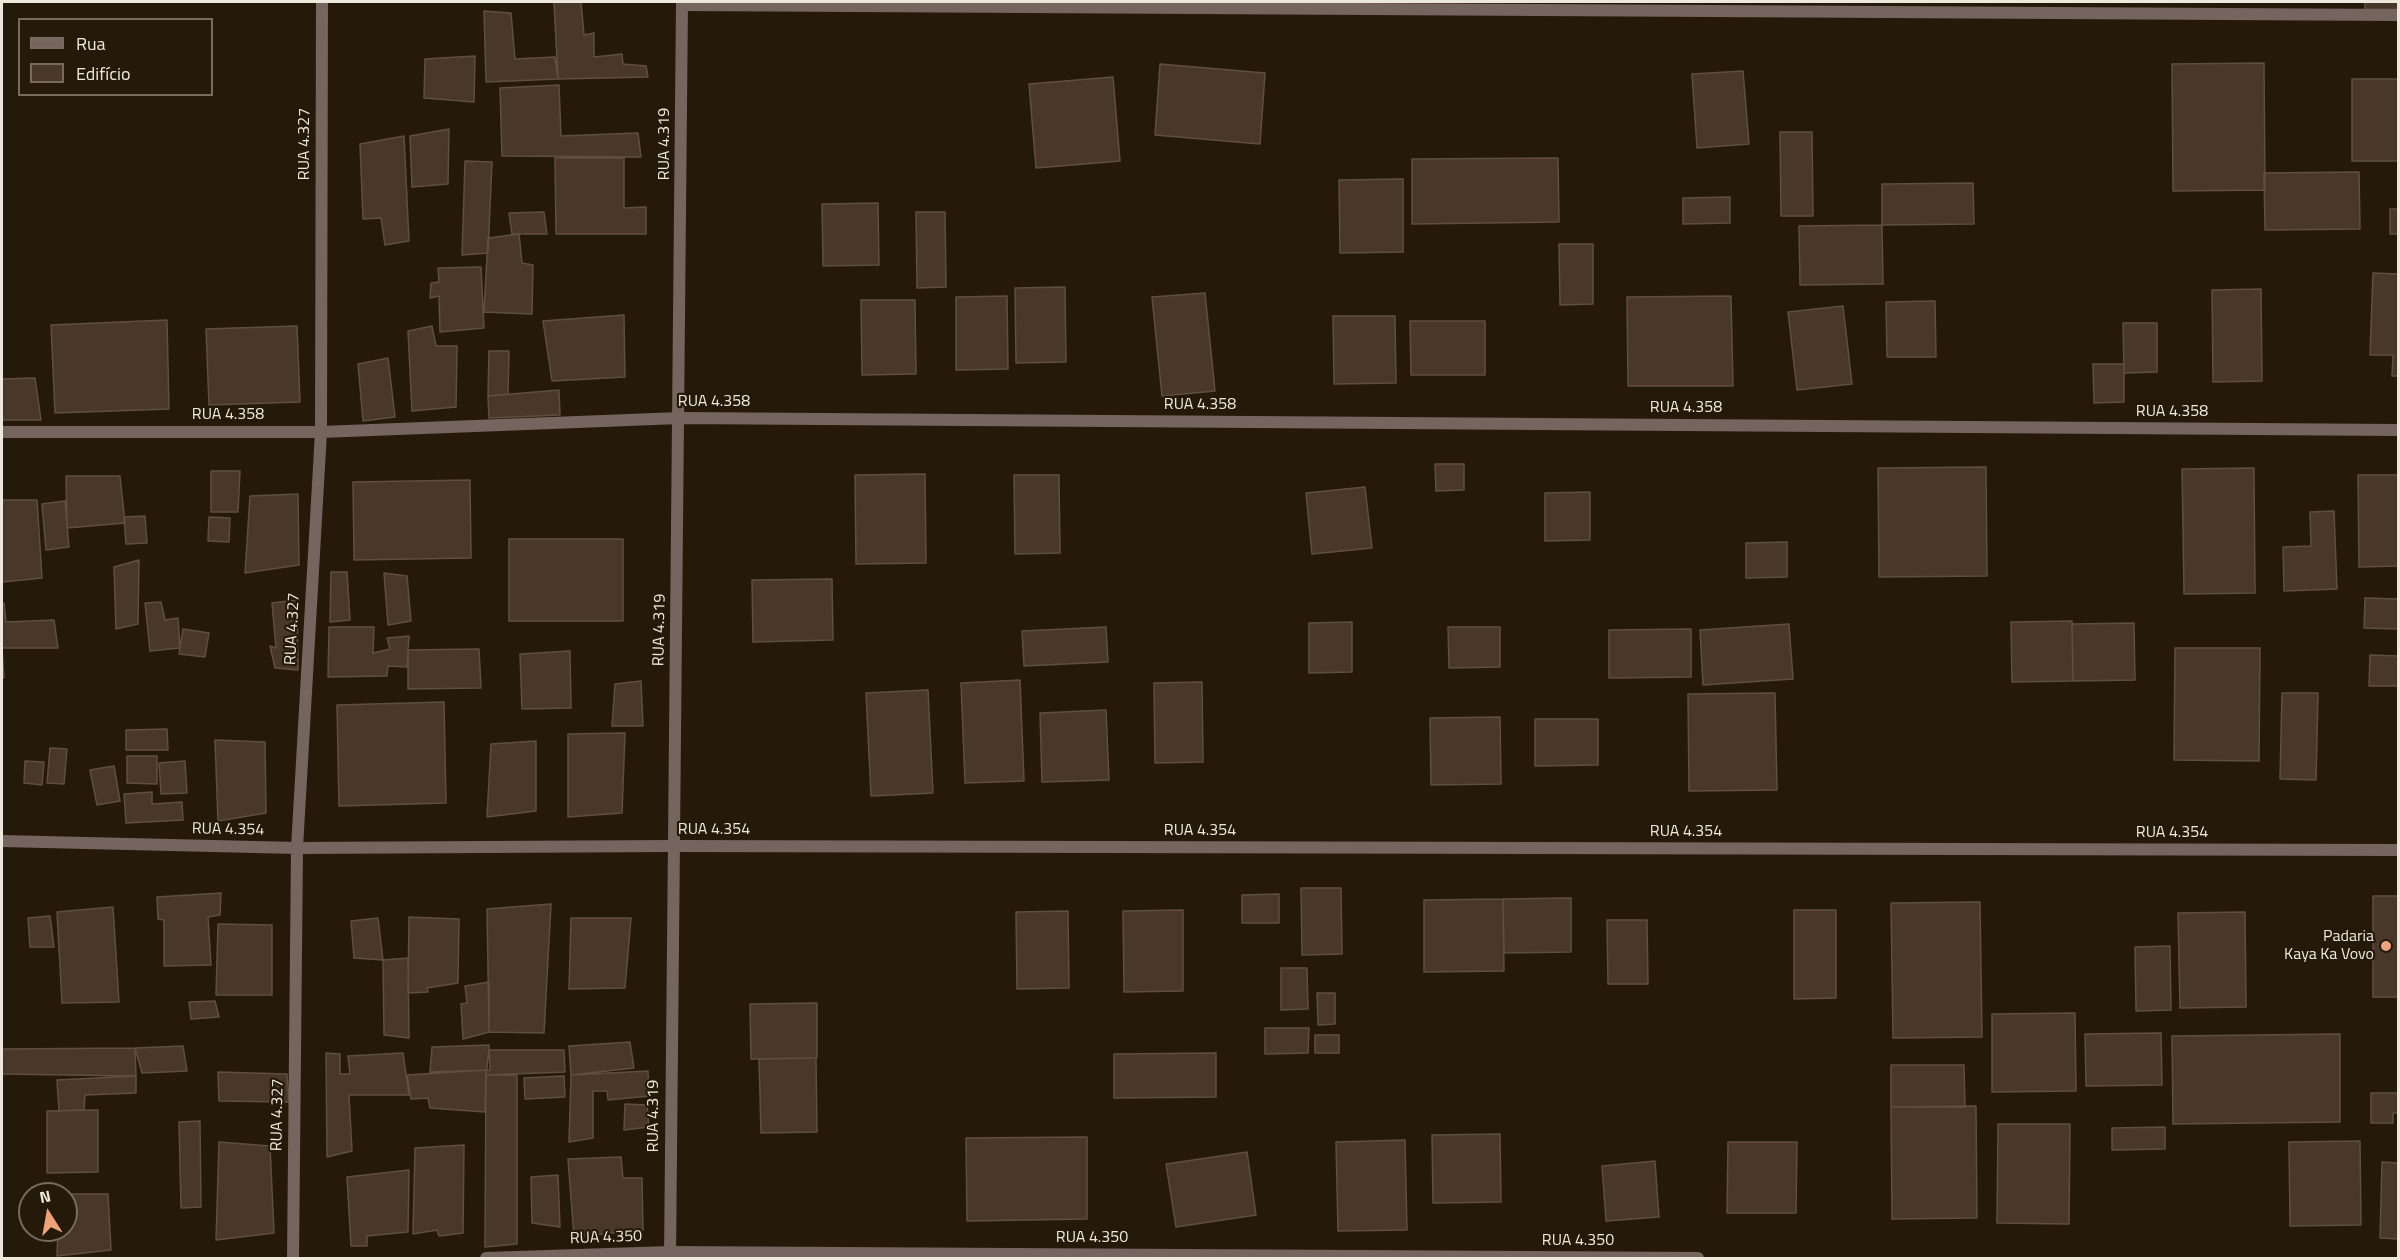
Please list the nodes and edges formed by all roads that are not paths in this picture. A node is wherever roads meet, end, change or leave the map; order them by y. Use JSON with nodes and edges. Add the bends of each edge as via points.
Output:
{"nodes":[{"id":1,"x":322,"y":2,"type":"edge"},
{"id":2,"x":682,"y":3,"type":"edge"},
{"id":3,"x":2398,"y":15,"type":"edge"},
{"id":4,"x":680,"y":418,"type":"junction"},
{"id":5,"x":2398,"y":430,"type":"edge"},
{"id":6,"x":2,"y":432,"type":"edge"},
{"id":7,"x":321,"y":432,"type":"junction"},
{"id":8,"x":2,"y":841,"type":"edge"},
{"id":9,"x":673,"y":846,"type":"junction"},
{"id":10,"x":297,"y":848,"type":"junction"},
{"id":11,"x":2398,"y":850,"type":"edge"},
{"id":12,"x":670,"y":1255,"type":"edge"},
{"id":13,"x":293,"y":1258,"type":"edge"},
{"id":14,"x":486,"y":1258,"type":"edge"},
{"id":15,"x":1698,"y":1258,"type":"edge"}],
"edges":[{"from":1,"to":7,"type":"street","name":"RUA 4.327"},
{"from":2,"to":3,"type":"street"},
{"from":2,"to":4,"type":"street","name":"RUA 4.319"},
{"from":4,"to":5,"type":"street","name":"RUA 4.358"},
{"from":4,"to":7,"type":"street","name":"RUA 4.358"},
{"from":4,"to":9,"type":"street","name":"RUA 4.319"},
{"from":6,"to":7,"type":"street","name":"RUA 4.358"},
{"from":7,"to":10,"type":"street","name":"RUA 4.327"},
{"from":8,"to":10,"type":"street","name":"RUA 4.354"},
{"from":9,"to":10,"type":"street","name":"RUA 4.354"},
{"from":9,"to":11,"type":"street","name":"RUA 4.354"},
{"from":9,"to":12,"type":"street","name":"RUA 4.319"},
{"from":10,"to":13,"type":"street","name":"RUA 4.327"},
{"from":12,"to":14,"type":"street","name":"RUA 4.350"},
{"from":12,"to":15,"type":"street","name":"RUA 4.350"}]}
